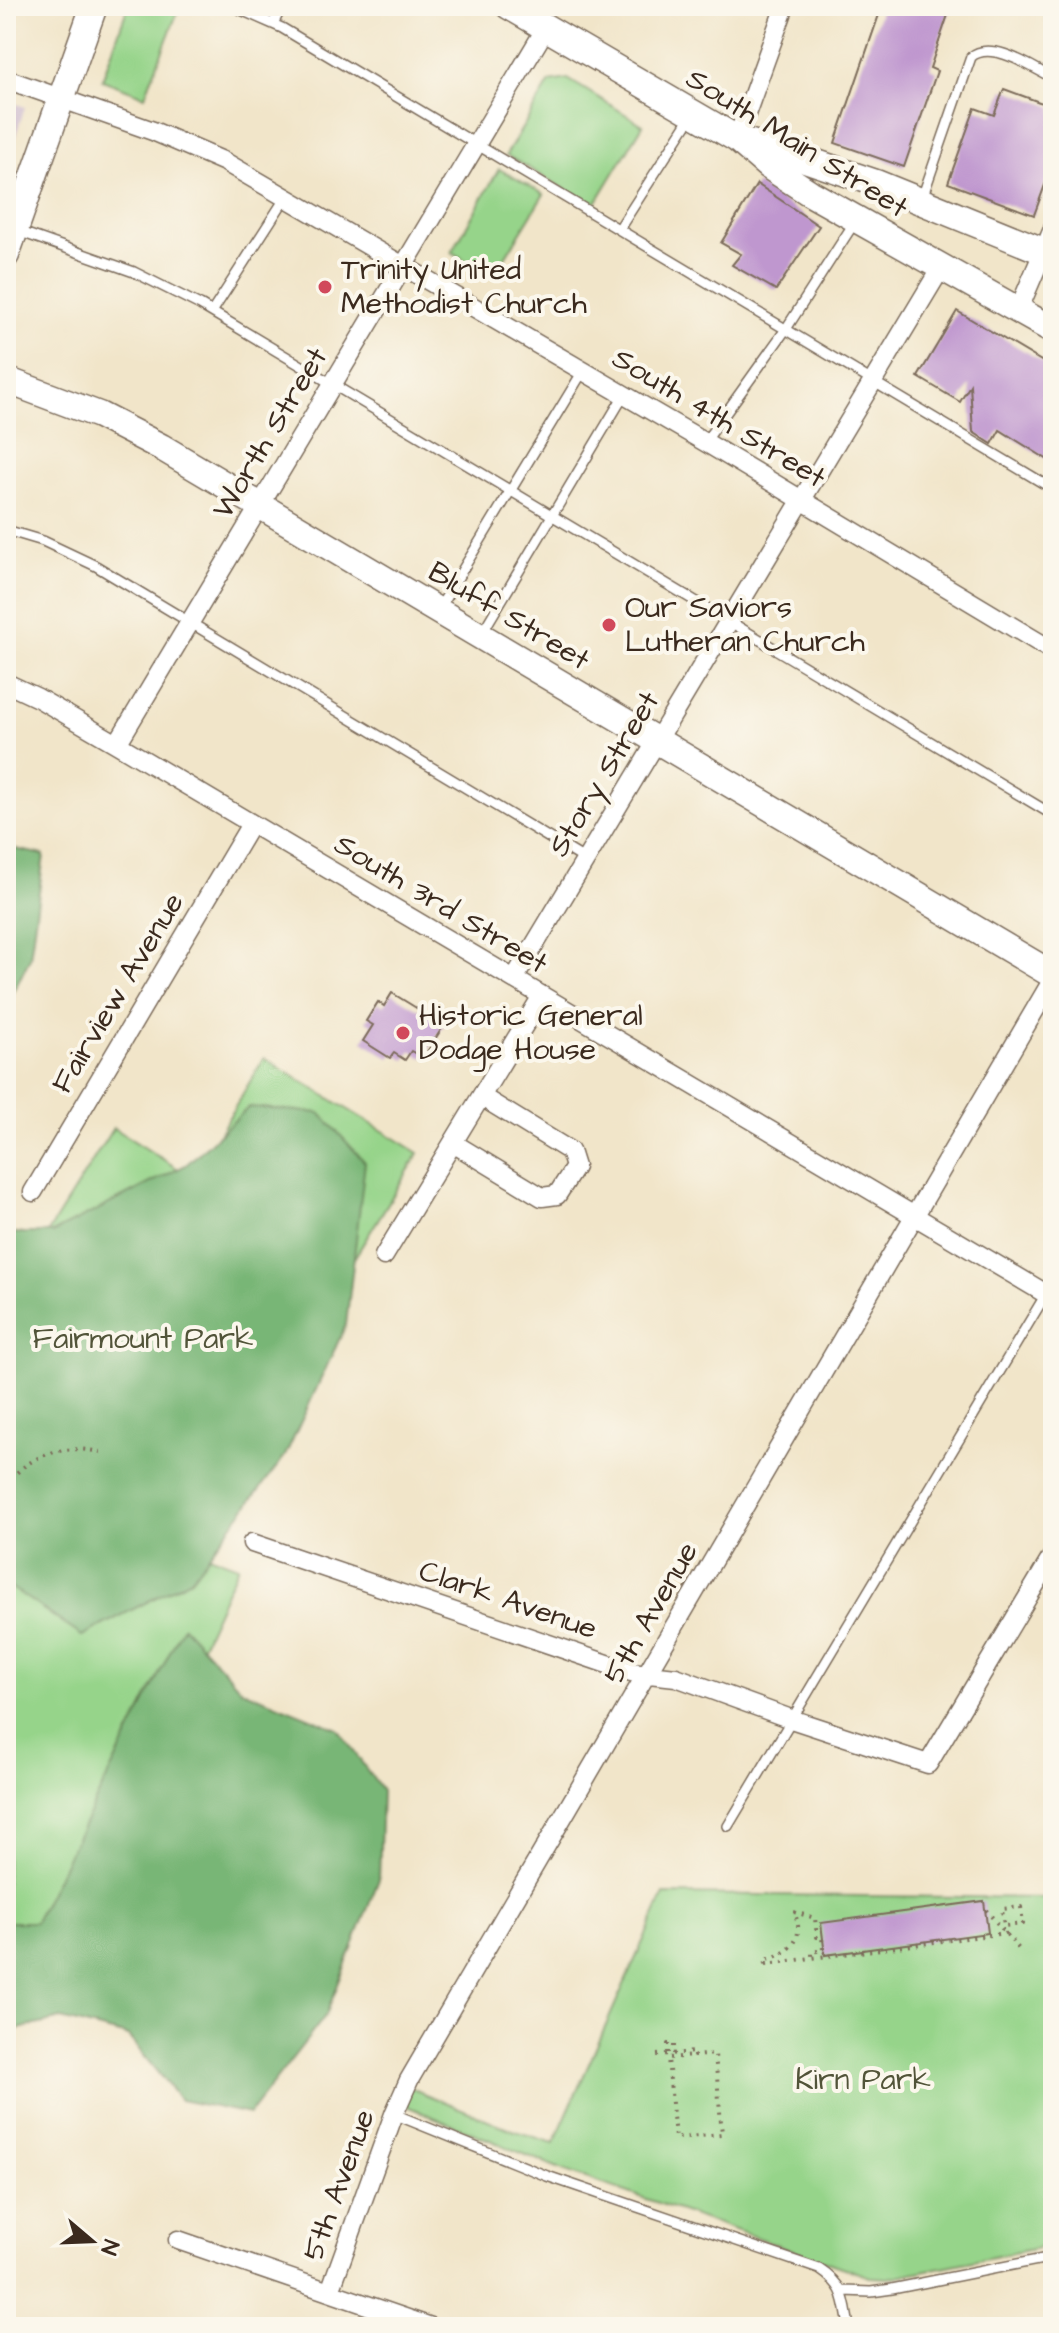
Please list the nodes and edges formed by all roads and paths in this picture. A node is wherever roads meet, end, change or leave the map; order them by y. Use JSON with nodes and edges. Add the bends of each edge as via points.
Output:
{"nodes":[{"id":1,"x":94,"y":6,"type":"edge"},
{"id":2,"x":232,"y":6,"type":"edge"},
{"id":3,"x":282,"y":6,"type":"edge"},
{"id":4,"x":509,"y":6,"type":"edge"},
{"id":5,"x":785,"y":6,"type":"edge"},
{"id":6,"x":273,"y":24,"type":"junction"},
{"id":7,"x":546,"y":28,"type":"junction"},
{"id":8,"x":1053,"y":78,"type":"edge"},
{"id":9,"x":6,"y":79,"type":"edge"},
{"id":10,"x":61,"y":99,"type":"junction"},
{"id":11,"x":693,"y":114,"type":"junction"},
{"id":12,"x":737,"y":139,"type":"junction"},
{"id":13,"x":477,"y":144,"type":"junction"},
{"id":14,"x":16,"y":194,"type":"edge"},
{"id":15,"x":286,"y":197,"type":"junction"},
{"id":16,"x":921,"y":201,"type":"junction"},
{"id":17,"x":857,"y":220,"type":"junction"},
{"id":18,"x":619,"y":229,"type":"junction"},
{"id":19,"x":10,"y":242,"type":"edge"},
{"id":20,"x":1050,"y":245,"type":"edge"},
{"id":21,"x":404,"y":265,"type":"junction"},
{"id":22,"x":941,"y":268,"type":"junction"},
{"id":23,"x":1018,"y":311,"type":"junction"},
{"id":24,"x":212,"y":312,"type":"junction"},
{"id":25,"x":786,"y":329,"type":"junction"},
{"id":26,"x":1053,"y":330,"type":"edge"},
{"id":27,"x":583,"y":371,"type":"junction"},
{"id":28,"x":6,"y":380,"type":"edge"},
{"id":29,"x":873,"y":380,"type":"junction"},
{"id":30,"x":333,"y":384,"type":"junction"},
{"id":31,"x":624,"y":395,"type":"junction"},
{"id":32,"x":705,"y":442,"type":"junction"},
{"id":33,"x":1053,"y":489,"type":"edge"},
{"id":34,"x":510,"y":490,"type":"junction"},
{"id":35,"x":803,"y":500,"type":"junction"},
{"id":36,"x":260,"y":505,"type":"junction"},
{"id":37,"x":552,"y":515,"type":"junction"},
{"id":38,"x":6,"y":530,"type":"edge"},
{"id":39,"x":438,"y":611,"type":"junction"},
{"id":40,"x":728,"y":621,"type":"junction"},
{"id":41,"x":189,"y":623,"type":"junction"},
{"id":42,"x":480,"y":636,"type":"junction"},
{"id":43,"x":1053,"y":651,"type":"edge"},
{"id":44,"x":6,"y":683,"type":"edge"},
{"id":45,"x":657,"y":741,"type":"junction"},
{"id":46,"x":117,"y":744,"type":"junction"},
{"id":47,"x":1053,"y":815,"type":"edge"},
{"id":48,"x":251,"y":824,"type":"junction"},
{"id":49,"x":586,"y":860,"type":"junction"},
{"id":50,"x":1053,"y":977,"type":"edge"},
{"id":51,"x":514,"y":979,"type":"junction"},
{"id":52,"x":542,"y":996,"type":"junction"},
{"id":53,"x":482,"y":1097,"type":"junction"},
{"id":54,"x":453,"y":1143,"type":"junction"},
{"id":55,"x":33,"y":1192,"type":"dead end"},
{"id":56,"x":914,"y":1216,"type":"junction"},
{"id":57,"x":384,"y":1256,"type":"dead end"},
{"id":58,"x":1050,"y":1296,"type":"edge"},
{"id":59,"x":100,"y":1452,"type":"dead end"},
{"id":60,"x":6,"y":1484,"type":"edge"},
{"id":61,"x":252,"y":1543,"type":"dead end"},
{"id":62,"x":1053,"y":1555,"type":"edge"},
{"id":63,"x":649,"y":1673,"type":"junction"},
{"id":64,"x":791,"y":1719,"type":"junction"},
{"id":65,"x":728,"y":1826,"type":"dead end"},
{"id":66,"x":986,"y":1910,"type":"dead end"},
{"id":67,"x":1004,"y":1926,"type":"junction"},
{"id":68,"x":1005,"y":1933,"type":"junction"},
{"id":69,"x":1019,"y":1949,"type":"dead end"},
{"id":70,"x":812,"y":1958,"type":"junction"},
{"id":71,"x":657,"y":2055,"type":"dead end"},
{"id":72,"x":694,"y":2056,"type":"junction"},
{"id":73,"x":394,"y":2114,"type":"junction"},
{"id":74,"x":178,"y":2240,"type":"dead end"},
{"id":75,"x":1053,"y":2257,"type":"edge"},
{"id":76,"x":330,"y":2291,"type":"junction"},
{"id":77,"x":843,"y":2291,"type":"junction"},
{"id":78,"x":431,"y":2327,"type":"edge"},
{"id":79,"x":849,"y":2327,"type":"edge"}],
"edges":[{"from":1,"to":10,"type":"main road"},
{"from":2,"to":6,"type":"lane"},
{"from":3,"to":6,"type":"lane"},
{"from":4,"to":7,"type":"main road","name":"South Main Street"},
{"from":5,"to":12,"type":"street"},
{"from":6,"to":13,"type":"lane"},
{"from":7,"to":11,"type":"main road","name":"South Main Street"},
{"from":7,"to":13,"type":"street","name":"Worth Street"},
{"from":8,"to":16,"type":"lane","via":[[996,50],[976,52]]},
{"from":9,"to":10,"type":"street","name":"South 4th Street"},
{"from":10,"to":14,"type":"main road"},
{"from":10,"to":15,"type":"street","name":"South 4th Street","via":[[187,144]]},
{"from":11,"to":12,"type":"main road","name":"South Main Street"},
{"from":11,"to":18,"type":"lane"},
{"from":12,"to":16,"type":"main road"},
{"from":12,"to":17,"type":"main road","name":"South Main Street","via":[[767,165]]},
{"from":13,"to":18,"type":"lane"},
{"from":13,"to":21,"type":"street","name":"Worth Street"},
{"from":14,"to":19,"type":"main road"},
{"from":15,"to":21,"type":"street","name":"South 4th Street"},
{"from":15,"to":24,"type":"lane"},
{"from":16,"to":20,"type":"main road"},
{"from":17,"to":22,"type":"main road","name":"South Main Street"},
{"from":17,"to":25,"type":"lane"},
{"from":18,"to":25,"type":"lane"},
{"from":19,"to":24,"type":"lane","via":[[134,272]]},
{"from":20,"to":23,"type":"street"},
{"from":21,"to":27,"type":"street","name":"South 4th Street"},
{"from":21,"to":30,"type":"street","name":"Worth Street"},
{"from":22,"to":23,"type":"main road","name":"South Main Street"},
{"from":22,"to":29,"type":"street","name":"Story Street"},
{"from":23,"to":26,"type":"main road","name":"South Main Street"},
{"from":24,"to":30,"type":"lane"},
{"from":25,"to":29,"type":"lane"},
{"from":25,"to":32,"type":"lane"},
{"from":27,"to":31,"type":"street","name":"South 4th Street"},
{"from":27,"to":34,"type":"lane"},
{"from":28,"to":36,"type":"main road","name":"Bluff Street","via":[[130,430]]},
{"from":29,"to":33,"type":"lane"},
{"from":29,"to":35,"type":"street","name":"Story Street"},
{"from":30,"to":34,"type":"lane"},
{"from":30,"to":36,"type":"street","name":"Worth Street"},
{"from":31,"to":32,"type":"street","name":"South 4th Street"},
{"from":31,"to":37,"type":"lane"},
{"from":32,"to":35,"type":"street","name":"South 4th Street"},
{"from":34,"to":37,"type":"lane"},
{"from":34,"to":39,"type":"lane"},
{"from":35,"to":40,"type":"street","name":"Story Street"},
{"from":35,"to":43,"type":"street","name":"South 4th Street"},
{"from":36,"to":39,"type":"main road","name":"Bluff Street"},
{"from":36,"to":41,"type":"street","name":"Worth Street"},
{"from":37,"to":40,"type":"lane"},
{"from":37,"to":42,"type":"lane"},
{"from":38,"to":41,"type":"lane","via":[[73,554]]},
{"from":39,"to":42,"type":"main road","name":"Bluff Street"},
{"from":40,"to":45,"type":"street","name":"Story Street"},
{"from":40,"to":47,"type":"lane"},
{"from":41,"to":46,"type":"street","name":"Worth Street"},
{"from":41,"to":49,"type":"lane"},
{"from":42,"to":45,"type":"main road","name":"Bluff Street"},
{"from":44,"to":46,"type":"street","name":"South 3rd Street"},
{"from":45,"to":49,"type":"street","name":"Story Street"},
{"from":45,"to":50,"type":"main road","name":"Bluff Street"},
{"from":46,"to":48,"type":"street","name":"South 3rd Street"},
{"from":48,"to":51,"type":"street","name":"South 3rd Street"},
{"from":48,"to":55,"type":"street","name":"Fairview Avenue"},
{"from":49,"to":51,"type":"street","name":"Story Street"},
{"from":50,"to":56,"type":"street","name":"5th Avenue"},
{"from":51,"to":52,"type":"street","name":"South 3rd Street"},
{"from":52,"to":53,"type":"street"},
{"from":52,"to":56,"type":"street","name":"South 3rd Street"},
{"from":53,"to":54,"type":"street"},
{"from":53,"to":54,"type":"street","via":[[570,1151],[575,1167],[557,1195],[542,1197]]},
{"from":54,"to":57,"type":"street"},
{"from":56,"to":58,"type":"street","name":"South 3rd Street"},
{"from":56,"to":63,"type":"street","name":"5th Avenue"},
{"from":58,"to":64,"type":"lane"},
{"from":59,"to":60,"type":"path","via":[[84,1448],[40,1455]]},
{"from":61,"to":63,"type":"street","name":"Clark Avenue","via":[[631,1672]]},
{"from":62,"to":64,"type":"street","name":"Clark Avenue","via":[[928,1764]]},
{"from":63,"to":64,"type":"street","name":"Clark Avenue","via":[[676,1677]]},
{"from":63,"to":73,"type":"street","name":"5th Avenue","via":[[438,2029]]},
{"from":64,"to":65,"type":"lane"},
{"from":66,"to":68,"type":"path"},
{"from":67,"to":67,"type":"path","via":[[1002,1909],[1021,1907],[1023,1924]]},
{"from":67,"to":68,"type":"path"},
{"from":68,"to":69,"type":"path"},
{"from":68,"to":70,"type":"path"},
{"from":70,"to":70,"type":"path","via":[[766,1964],[765,1959],[782,1955],[794,1944],[799,1928],[793,1914],[815,1918],[823,1950],[812,1952]]},
{"from":71,"to":72,"type":"path"},
{"from":72,"to":72,"type":"path","via":[[715,2054],[722,2134],[675,2138],[668,2058]]},
{"from":73,"to":76,"type":"street","name":"5th Avenue"},
{"from":73,"to":77,"type":"lane","via":[[547,2176],[819,2269]]},
{"from":74,"to":76,"type":"street"},
{"from":75,"to":77,"type":"lane","via":[[892,2289]]},
{"from":76,"to":78,"type":"street"},
{"from":77,"to":79,"type":"lane"}]}
